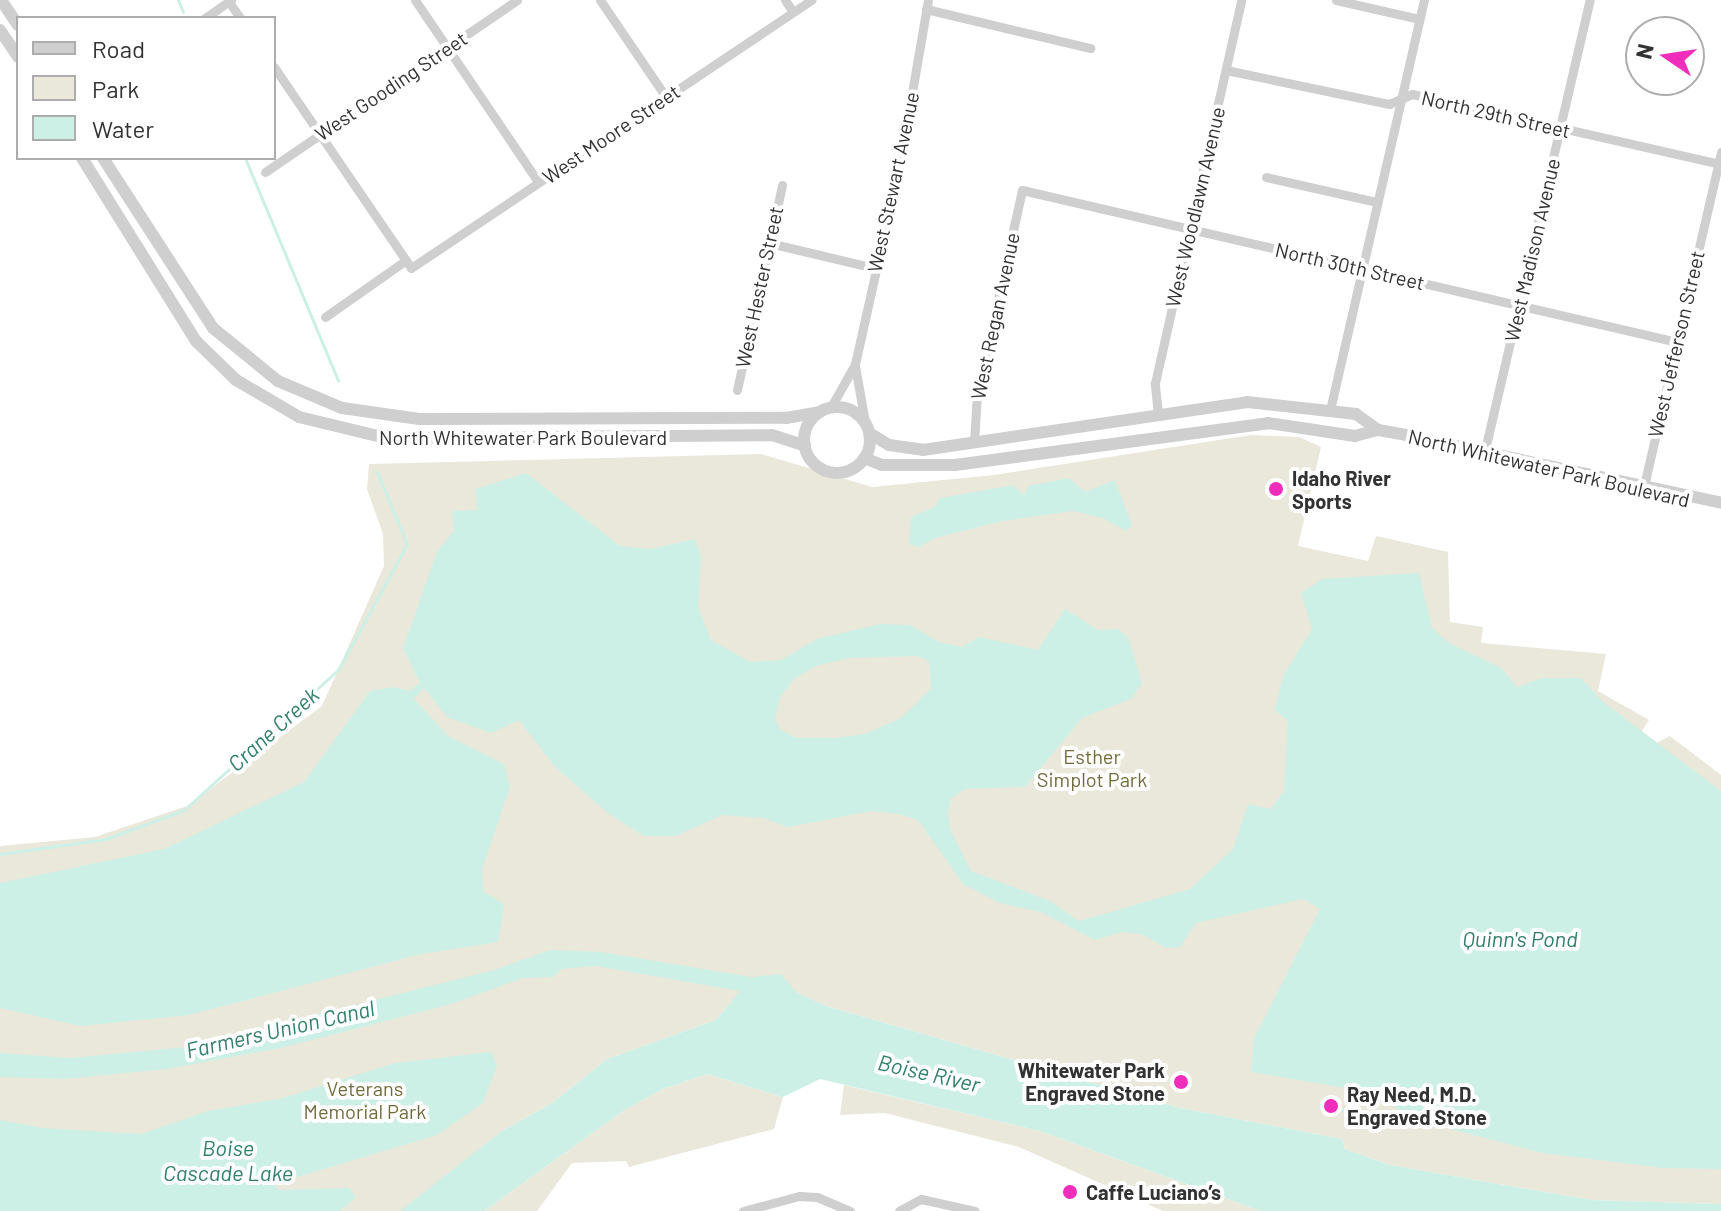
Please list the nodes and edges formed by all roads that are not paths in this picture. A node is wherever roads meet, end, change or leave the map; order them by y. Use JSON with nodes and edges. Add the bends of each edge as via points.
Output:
{"nodes":[{"id":1,"x":1,"y":0,"type":"edge"},
{"id":2,"x":415,"y":0,"type":"edge"},
{"id":3,"x":517,"y":0,"type":"edge"},
{"id":4,"x":600,"y":0,"type":"edge"},
{"id":5,"x":785,"y":0,"type":"edge"},
{"id":6,"x":812,"y":0,"type":"edge"},
{"id":7,"x":1241,"y":0,"type":"edge"},
{"id":8,"x":1336,"y":0,"type":"edge"},
{"id":9,"x":1424,"y":0,"type":"edge"},
{"id":10,"x":1590,"y":0,"type":"edge"},
{"id":11,"x":230,"y":1,"type":"edge"},
{"id":12,"x":927,"y":5,"type":"edge"},
{"id":13,"x":793,"y":12,"type":"junction"},
{"id":14,"x":208,"y":16,"type":"edge"},
{"id":15,"x":1419,"y":19,"type":"junction"},
{"id":16,"x":16,"y":22,"type":"edge"},
{"id":17,"x":0,"y":30,"type":"edge"},
{"id":18,"x":447,"y":48,"type":"junction"},
{"id":19,"x":1090,"y":48,"type":"dead end"},
{"id":20,"x":16,"y":54,"type":"edge"},
{"id":21,"x":276,"y":70,"type":"edge"},
{"id":22,"x":1226,"y":70,"type":"junction"},
{"id":23,"x":666,"y":97,"type":"junction"},
{"id":24,"x":1401,"y":98,"type":"junction"},
{"id":25,"x":1560,"y":129,"type":"junction"},
{"id":26,"x":320,"y":133,"type":"junction"},
{"id":27,"x":1721,"y":152,"type":"edge"},
{"id":28,"x":83,"y":160,"type":"edge"},
{"id":29,"x":104,"y":160,"type":"edge"},
{"id":30,"x":1720,"y":164,"type":"edge"},
{"id":31,"x":265,"y":172,"type":"dead end"},
{"id":32,"x":1266,"y":177,"type":"dead end"},
{"id":33,"x":538,"y":182,"type":"junction"},
{"id":34,"x":782,"y":185,"type":"dead end"},
{"id":35,"x":1022,"y":190,"type":"joint"},
{"id":36,"x":1377,"y":202,"type":"junction"},
{"id":37,"x":1190,"y":229,"type":"junction"},
{"id":38,"x":769,"y":243,"type":"junction"},
{"id":39,"x":408,"y":264,"type":"junction"},
{"id":40,"x":875,"y":268,"type":"junction"},
{"id":41,"x":1362,"y":269,"type":"junction"},
{"id":42,"x":1520,"y":306,"type":"junction"},
{"id":43,"x":325,"y":317,"type":"dead end"},
{"id":44,"x":1677,"y":342,"type":"junction"},
{"id":45,"x":855,"y":364,"type":"junction"},
{"id":46,"x":737,"y":390,"type":"dead end"},
{"id":47,"x":825,"y":410,"type":"junction"},
{"id":48,"x":1330,"y":410,"type":"junction"},
{"id":49,"x":1158,"y":414,"type":"junction"},
{"id":50,"x":867,"y":428,"type":"junction"},
{"id":51,"x":1378,"y":430,"type":"junction"},
{"id":52,"x":974,"y":443,"type":"junction"},
{"id":53,"x":805,"y":446,"type":"junction"},
{"id":54,"x":1484,"y":454,"type":"junction"},
{"id":55,"x":864,"y":458,"type":"junction"},
{"id":56,"x":1643,"y":490,"type":"junction"},
{"id":57,"x":1721,"y":503,"type":"edge"},
{"id":58,"x":743,"y":1211,"type":"edge"},
{"id":59,"x":850,"y":1211,"type":"edge"},
{"id":60,"x":899,"y":1211,"type":"edge"},
{"id":61,"x":975,"y":1211,"type":"edge"}],
"edges":[{"from":1,"to":16,"type":"street"},
{"from":2,"to":18,"type":"street"},
{"from":3,"to":18,"type":"street","name":"West Gooding Street"},
{"from":4,"to":23,"type":"street"},
{"from":5,"to":13,"type":"street"},
{"from":6,"to":13,"type":"street","name":"West Moore Street"},
{"from":7,"to":22,"type":"street","name":"West Woodlawn Avenue"},
{"from":8,"to":15,"type":"street"},
{"from":9,"to":15,"type":"street"},
{"from":10,"to":25,"type":"street","name":"West Madison Avenue"},
{"from":11,"to":14,"type":"street"},
{"from":12,"to":19,"type":"street"},
{"from":12,"to":40,"type":"street","name":"West Stewart Avenue"},
{"from":13,"to":23,"type":"street","name":"West Moore Street"},
{"from":15,"to":24,"type":"street"},
{"from":17,"to":20,"type":"street"},
{"from":18,"to":26,"type":"street","name":"West Gooding Street"},
{"from":18,"to":33,"type":"street"},
{"from":21,"to":26,"type":"street"},
{"from":22,"to":24,"type":"street","name":"North 29th Street","via":[[1389,104]]},
{"from":22,"to":37,"type":"street","name":"West Woodlawn Avenue"},
{"from":23,"to":33,"type":"street","name":"West Moore Street"},
{"from":24,"to":25,"type":"street","name":"North 29th Street","via":[[1412,94]]},
{"from":24,"to":36,"type":"street"},
{"from":25,"to":30,"type":"street","name":"North 29th Street"},
{"from":25,"to":42,"type":"street","name":"West Madison Avenue"},
{"from":26,"to":31,"type":"street","name":"West Gooding Street"},
{"from":26,"to":39,"type":"street"},
{"from":27,"to":30,"type":"street","name":"West Jefferson Street"},
{"from":28,"to":53,"type":"street","name":"North Whitewater Park Boulevard","via":[[196,341],[236,380],[299,417],[386,438],[772,435]]},
{"from":29,"to":47,"type":"street","name":"North Whitewater Park Boulevard","via":[[213,328],[278,381],[342,408],[419,419],[799,418]]},
{"from":30,"to":44,"type":"street","name":"West Jefferson Street"},
{"from":32,"to":36,"type":"street"},
{"from":33,"to":39,"type":"street","name":"West Moore Street"},
{"from":34,"to":38,"type":"street","name":"West Hester Street"},
{"from":35,"to":37,"type":"street","name":"North 30th Street"},
{"from":35,"to":52,"type":"street","name":"West Regan Avenue","via":[[977,393]]},
{"from":36,"to":41,"type":"street"},
{"from":37,"to":41,"type":"street","name":"North 30th Street"},
{"from":37,"to":49,"type":"street","name":"West Woodlawn Avenue","via":[[1155,383]]},
{"from":38,"to":40,"type":"street"},
{"from":38,"to":46,"type":"street","name":"West Hester Street"},
{"from":39,"to":43,"type":"street","name":"West Moore Street"},
{"from":40,"to":45,"type":"street","name":"West Stewart Avenue"},
{"from":41,"to":42,"type":"street","name":"North 30th Street"},
{"from":41,"to":48,"type":"street"},
{"from":42,"to":44,"type":"street","name":"North 30th Street"},
{"from":42,"to":54,"type":"street","name":"West Madison Avenue"},
{"from":44,"to":56,"type":"street","name":"West Jefferson Street"},
{"from":45,"to":47,"type":"street","name":"West Stewart Avenue"},
{"from":45,"to":50,"type":"street","name":"West Stewart Avenue"},
{"from":47,"to":50,"type":"street","via":[[850,409]]},
{"from":47,"to":53,"type":"street","via":[[807,427]]},
{"from":48,"to":49,"type":"street","name":"North Whitewater Park Boulevard","via":[[1247,402]]},
{"from":48,"to":51,"type":"street","name":"North Whitewater Park Boulevard","via":[[1356,414]]},
{"from":49,"to":52,"type":"street","name":"North Whitewater Park Boulevard"},
{"from":50,"to":52,"type":"street","name":"North Whitewater Park Boulevard","via":[[889,445],[923,450]]},
{"from":50,"to":55,"type":"street"},
{"from":51,"to":54,"type":"street","name":"North Whitewater Park Boulevard"},
{"from":51,"to":55,"type":"street","name":"North Whitewater Park Boulevard","via":[[1355,436],[1253,423],[955,465],[882,465]]},
{"from":53,"to":55,"type":"street","via":[[814,462],[833,472],[851,469]]},
{"from":54,"to":56,"type":"street","name":"North Whitewater Park Boulevard"},
{"from":56,"to":57,"type":"street","name":"North Whitewater Park Boulevard"},
{"from":58,"to":59,"type":"street","via":[[799,1196],[817,1197]]},
{"from":60,"to":61,"type":"street","via":[[921,1199]]}]}
